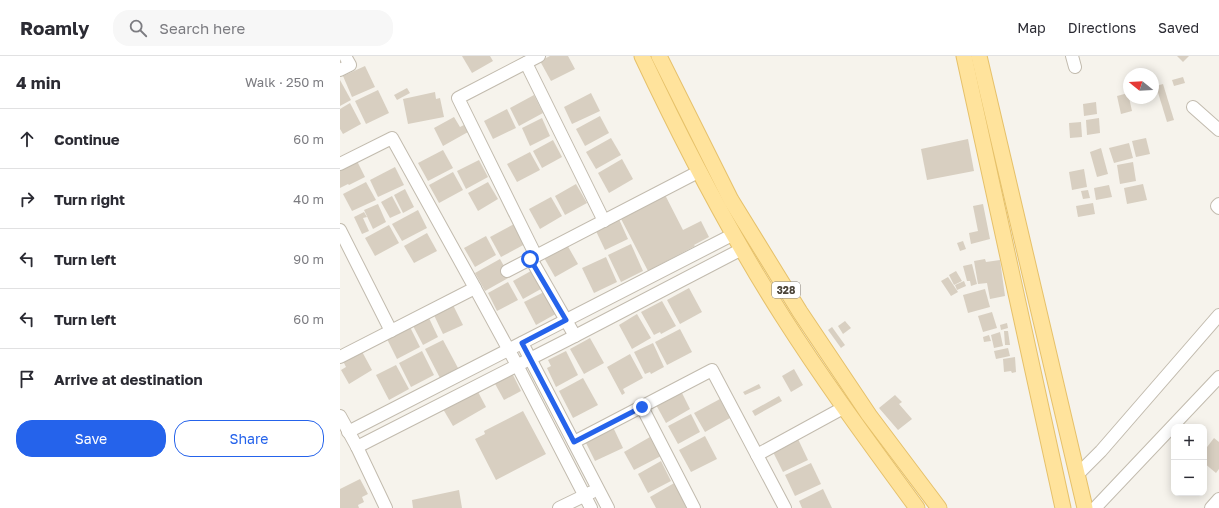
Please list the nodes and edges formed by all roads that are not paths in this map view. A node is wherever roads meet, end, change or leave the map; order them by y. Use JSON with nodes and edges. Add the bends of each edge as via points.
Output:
{"nodes":[{"id":1,"x":345,"y":56,"type":"edge"},
{"id":2,"x":539,"y":56,"type":"edge"},
{"id":3,"x":642,"y":56,"type":"edge"},
{"id":4,"x":659,"y":56,"type":"edge"},
{"id":5,"x":964,"y":56,"type":"edge"},
{"id":6,"x":980,"y":56,"type":"edge"},
{"id":7,"x":526,"y":63,"type":"junction"},
{"id":8,"x":340,"y":70,"type":"edge"},
{"id":9,"x":1193,"y":107,"type":"dead end"},
{"id":10,"x":1219,"y":130,"type":"edge"},
{"id":11,"x":340,"y":164,"type":"edge"},
{"id":12,"x":700,"y":171,"type":"junction"},
{"id":13,"x":1219,"y":204,"type":"edge"},
{"id":14,"x":1219,"y":208,"type":"edge"},
{"id":15,"x":604,"y":220,"type":"junction"},
{"id":16,"x":340,"y":230,"type":"edge"},
{"id":17,"x":734,"y":234,"type":"junction"},
{"id":18,"x":742,"y":249,"type":"junction"},
{"id":19,"x":533,"y":258,"type":"junction"},
{"id":20,"x":507,"y":271,"type":"dead end"},
{"id":21,"x":475,"y":288,"type":"junction"},
{"id":22,"x":1219,"y":315,"type":"edge"},
{"id":23,"x":566,"y":320,"type":"junction"},
{"id":24,"x":391,"y":331,"type":"junction"},
{"id":25,"x":575,"y":336,"type":"junction"},
{"id":26,"x":522,"y":343,"type":"junction"},
{"id":27,"x":509,"y":350,"type":"junction"},
{"id":28,"x":340,"y":357,"type":"edge"},
{"id":29,"x":530,"y":358,"type":"junction"},
{"id":30,"x":517,"y":365,"type":"junction"},
{"id":31,"x":1219,"y":377,"type":"edge"},
{"id":32,"x":642,"y":407,"type":"junction"},
{"id":33,"x":843,"y":408,"type":"junction"},
{"id":34,"x":340,"y":416,"type":"edge"},
{"id":35,"x":348,"y":432,"type":"junction"},
{"id":36,"x":574,"y":442,"type":"junction"},
{"id":37,"x":357,"y":447,"type":"junction"},
{"id":38,"x":757,"y":455,"type":"junction"},
{"id":39,"x":1077,"y":475,"type":"junction"},
{"id":40,"x":598,"y":489,"type":"junction"},
{"id":41,"x":584,"y":495,"type":"junction"},
{"id":42,"x":1219,"y":499,"type":"edge"},
{"id":43,"x":606,"y":504,"type":"edge"},
{"id":44,"x":382,"y":507,"type":"edge"},
{"id":45,"x":559,"y":508,"type":"edge"},
{"id":46,"x":591,"y":508,"type":"edge"},
{"id":47,"x":694,"y":508,"type":"edge"},
{"id":48,"x":785,"y":508,"type":"edge"},
{"id":49,"x":917,"y":508,"type":"edge"},
{"id":50,"x":939,"y":508,"type":"edge"},
{"id":51,"x":1063,"y":508,"type":"edge"},
{"id":52,"x":1084,"y":508,"type":"edge"},
{"id":53,"x":1095,"y":508,"type":"edge"},
{"id":54,"x":1211,"y":508,"type":"edge"}],
"edges":[{"from":1,"to":8,"type":"street","via":[[350,65]]},
{"from":2,"to":7,"type":"street"},
{"from":3,"to":12,"type":"main road"},
{"from":4,"to":50,"type":"main road","number":"328","via":[[731,200],[792,299],[868,415]]},
{"from":5,"to":51,"type":"main road"},
{"from":6,"to":39,"type":"main road"},
{"from":7,"to":15,"type":"street"},
{"from":7,"to":19,"type":"street","via":[[458,98]]},
{"from":9,"to":10,"type":"street"},
{"from":11,"to":21,"type":"street","via":[[392,138]]},
{"from":12,"to":15,"type":"street"},
{"from":12,"to":17,"type":"main road"},
{"from":13,"to":14,"type":"street"},
{"from":15,"to":19,"type":"street"},
{"from":16,"to":24,"type":"street"},
{"from":17,"to":18,"type":"main road"},
{"from":17,"to":23,"type":"street"},
{"from":18,"to":25,"type":"street"},
{"from":18,"to":33,"type":"main road","via":[[782,316]]},
{"from":19,"to":20,"type":"street"},
{"from":19,"to":23,"type":"street"},
{"from":21,"to":24,"type":"street"},
{"from":21,"to":27,"type":"street"},
{"from":22,"to":39,"type":"street","via":[[1101,451]]},
{"from":23,"to":25,"type":"street"},
{"from":23,"to":26,"type":"street"},
{"from":24,"to":28,"type":"street"},
{"from":25,"to":29,"type":"street"},
{"from":26,"to":27,"type":"street"},
{"from":26,"to":29,"type":"street"},
{"from":27,"to":30,"type":"street"},
{"from":27,"to":35,"type":"street"},
{"from":29,"to":30,"type":"street"},
{"from":29,"to":36,"type":"street"},
{"from":30,"to":37,"type":"street"},
{"from":30,"to":41,"type":"street"},
{"from":31,"to":53,"type":"street"},
{"from":32,"to":36,"type":"street"},
{"from":32,"to":38,"type":"street","via":[[712,370]]},
{"from":32,"to":47,"type":"street"},
{"from":33,"to":38,"type":"street"},
{"from":33,"to":49,"type":"main road"},
{"from":34,"to":35,"type":"street"},
{"from":35,"to":37,"type":"street"},
{"from":36,"to":40,"type":"street"},
{"from":37,"to":44,"type":"street"},
{"from":38,"to":48,"type":"street"},
{"from":39,"to":52,"type":"main road"},
{"from":40,"to":41,"type":"street"},
{"from":40,"to":43,"type":"street"},
{"from":41,"to":45,"type":"street"},
{"from":41,"to":46,"type":"street"},
{"from":42,"to":54,"type":"street"},
{"from":43,"to":46,"type":"street"}]}
